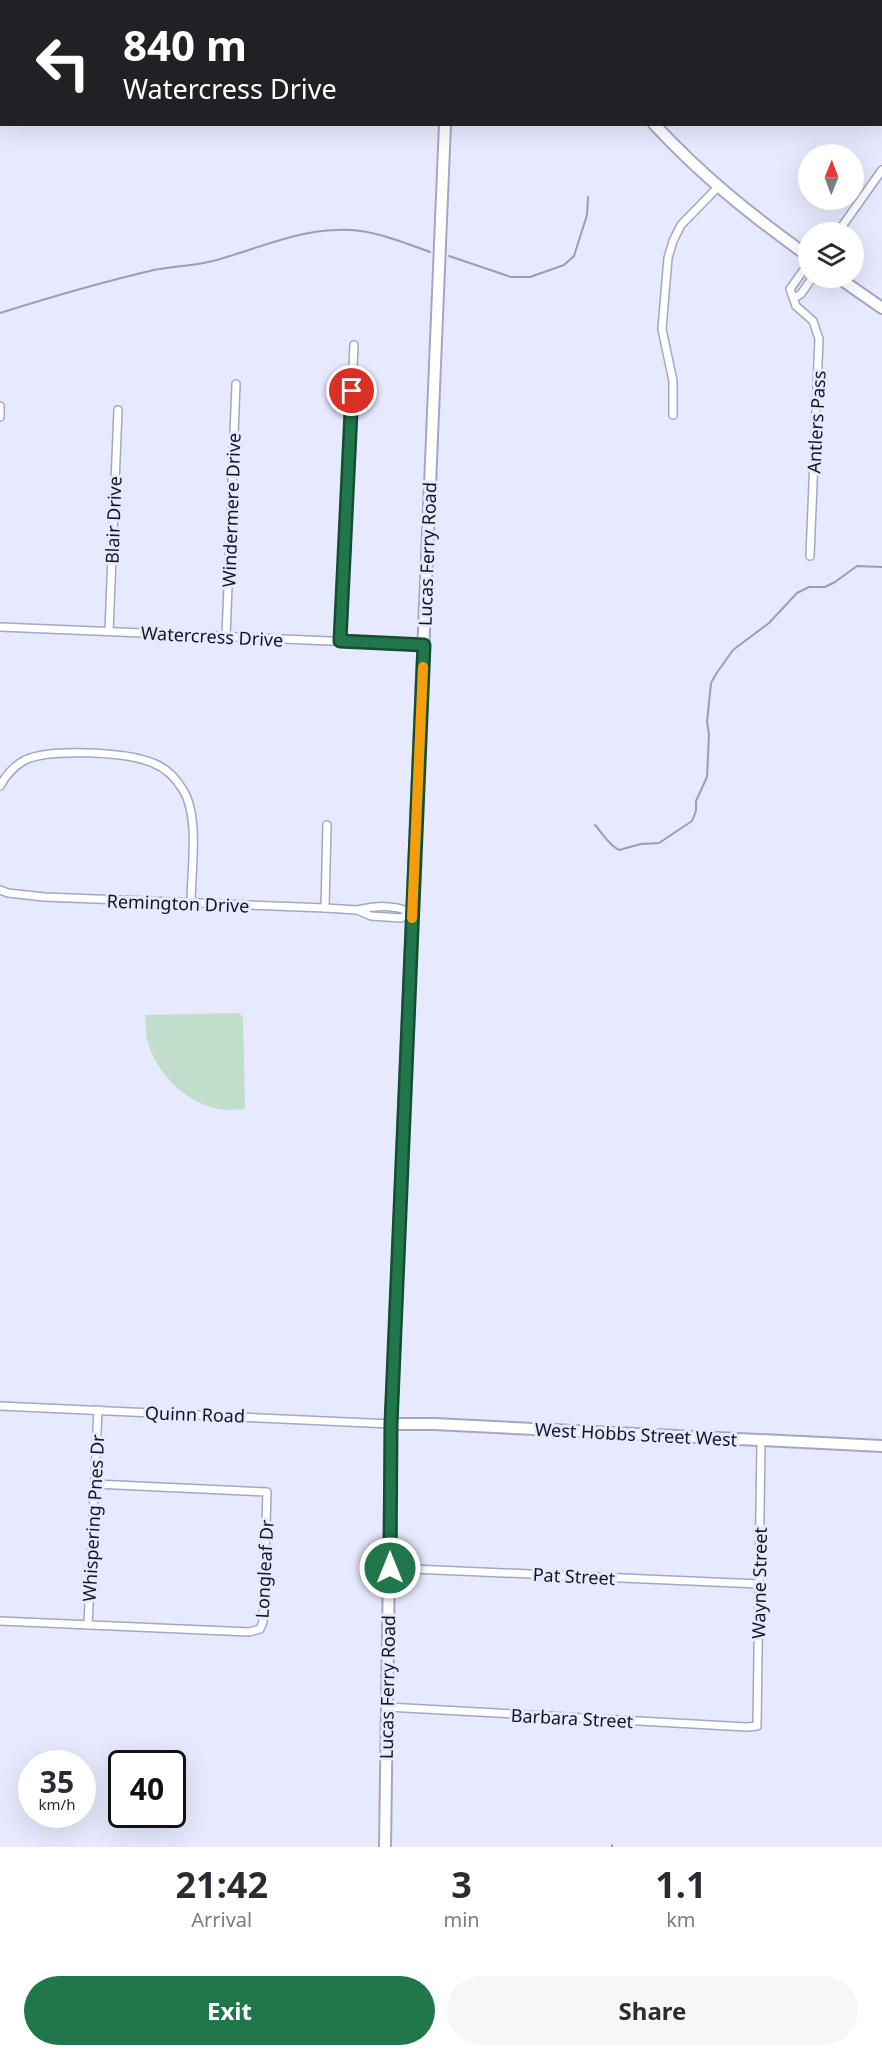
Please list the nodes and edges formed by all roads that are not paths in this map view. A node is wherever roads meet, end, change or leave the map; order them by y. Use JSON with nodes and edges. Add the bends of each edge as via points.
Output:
{"nodes":[{"id":1,"x":445,"y":126,"type":"edge"},
{"id":2,"x":656,"y":126,"type":"edge"},
{"id":3,"x":882,"y":170,"type":"edge"},
{"id":4,"x":718,"y":187,"type":"junction"},
{"id":5,"x":845,"y":222,"type":"edge"},
{"id":6,"x":798,"y":249,"type":"edge"},
{"id":7,"x":798,"y":278,"type":"edge"},
{"id":8,"x":805,"y":288,"type":"edge"},
{"id":9,"x":853,"y":288,"type":"edge"},
{"id":10,"x":794,"y":298,"type":"junction"},
{"id":11,"x":882,"y":308,"type":"edge"},
{"id":12,"x":354,"y":345,"type":"dead end"},
{"id":13,"x":236,"y":384,"type":"dead end"},
{"id":14,"x":0,"y":406,"type":"edge"},
{"id":15,"x":118,"y":410,"type":"dead end"},
{"id":16,"x":673,"y":415,"type":"dead end"},
{"id":17,"x":0,"y":417,"type":"edge"},
{"id":18,"x":810,"y":556,"type":"dead end"},
{"id":19,"x":0,"y":627,"type":"edge"},
{"id":20,"x":109,"y":631,"type":"junction"},
{"id":21,"x":226,"y":637,"type":"junction"},
{"id":22,"x":340,"y":641,"type":"junction"},
{"id":23,"x":424,"y":645,"type":"junction"},
{"id":24,"x":0,"y":786,"type":"edge"},
{"id":25,"x":327,"y":825,"type":"dead end"},
{"id":26,"x":0,"y":890,"type":"edge"},
{"id":27,"x":192,"y":904,"type":"junction"},
{"id":28,"x":325,"y":908,"type":"junction"},
{"id":29,"x":412,"y":913,"type":"junction"},
{"id":30,"x":0,"y":1406,"type":"edge"},
{"id":31,"x":98,"y":1410,"type":"junction"},
{"id":32,"x":391,"y":1424,"type":"junction"},
{"id":33,"x":761,"y":1441,"type":"junction"},
{"id":34,"x":882,"y":1446,"type":"edge"},
{"id":35,"x":95,"y":1484,"type":"junction"},
{"id":36,"x":390,"y":1568,"type":"junction"},
{"id":37,"x":759,"y":1584,"type":"junction"},
{"id":38,"x":0,"y":1621,"type":"edge"},
{"id":39,"x":88,"y":1625,"type":"junction"},
{"id":40,"x":387,"y":1707,"type":"junction"},
{"id":41,"x":757,"y":1726,"type":"joint"},
{"id":42,"x":385,"y":1847,"type":"edge"}],
"edges":[{"from":1,"to":23,"type":"street","name":"Lucas Ferry Road"},
{"from":2,"to":4,"type":"street"},
{"from":3,"to":5,"type":"street"},
{"from":4,"to":6,"type":"street"},
{"from":4,"to":16,"type":"street","via":[[681,225],[668,258],[662,329],[673,381]]},
{"from":7,"to":10,"type":"street","via":[[790,289]]},
{"from":8,"to":10,"type":"street"},
{"from":9,"to":11,"type":"street"},
{"from":10,"to":18,"type":"street","name":"Antlers Pass","via":[[796,306],[813,321],[819,339]]},
{"from":12,"to":22,"type":"street"},
{"from":13,"to":21,"type":"street","name":"Windermere Drive"},
{"from":14,"to":17,"type":"street"},
{"from":15,"to":20,"type":"street","name":"Blair Drive"},
{"from":19,"to":20,"type":"street","name":"Watercress Drive"},
{"from":20,"to":21,"type":"street","name":"Watercress Drive"},
{"from":21,"to":22,"type":"street","name":"Watercress Drive"},
{"from":22,"to":23,"type":"street","name":"Watercress Drive"},
{"from":23,"to":29,"type":"street","name":"Lucas Ferry Road"},
{"from":24,"to":27,"type":"street","via":[[19,764],[44,753],[124,756],[159,766],[184,791],[193,817]]},
{"from":25,"to":28,"type":"street"},
{"from":26,"to":27,"type":"street","name":"Remington Drive","via":[[45,897]]},
{"from":27,"to":28,"type":"street","name":"Remington Drive"},
{"from":28,"to":29,"type":"street","name":"Remington Drive","via":[[390,906]]},
{"from":29,"to":32,"type":"street","name":"Lucas Ferry Road"},
{"from":30,"to":31,"type":"street","name":"Quinn Road"},
{"from":31,"to":32,"type":"street","name":"Quinn Road"},
{"from":31,"to":35,"type":"street","name":"Whispering Pnes Dr"},
{"from":32,"to":33,"type":"street","name":"West Hobbs Street West"},
{"from":32,"to":36,"type":"street","name":"Lucas Ferry Road"},
{"from":33,"to":34,"type":"street","name":"West Hobbs Street West"},
{"from":33,"to":37,"type":"street","name":"Wayne Street"},
{"from":35,"to":39,"type":"street","name":"Whispering Pnes Dr"},
{"from":35,"to":39,"type":"street","name":"Longleaf Dr","via":[[267,1492],[264,1622],[260,1629],[249,1632]]},
{"from":36,"to":37,"type":"street","name":"Pat Street"},
{"from":36,"to":40,"type":"street","name":"Lucas Ferry Road"},
{"from":37,"to":41,"type":"street","name":"Wayne Street"},
{"from":38,"to":39,"type":"street","name":"Longleaf Dr"},
{"from":40,"to":41,"type":"street","name":"Barbara Street"},
{"from":40,"to":42,"type":"street","name":"Lucas Ferry Road"}]}
